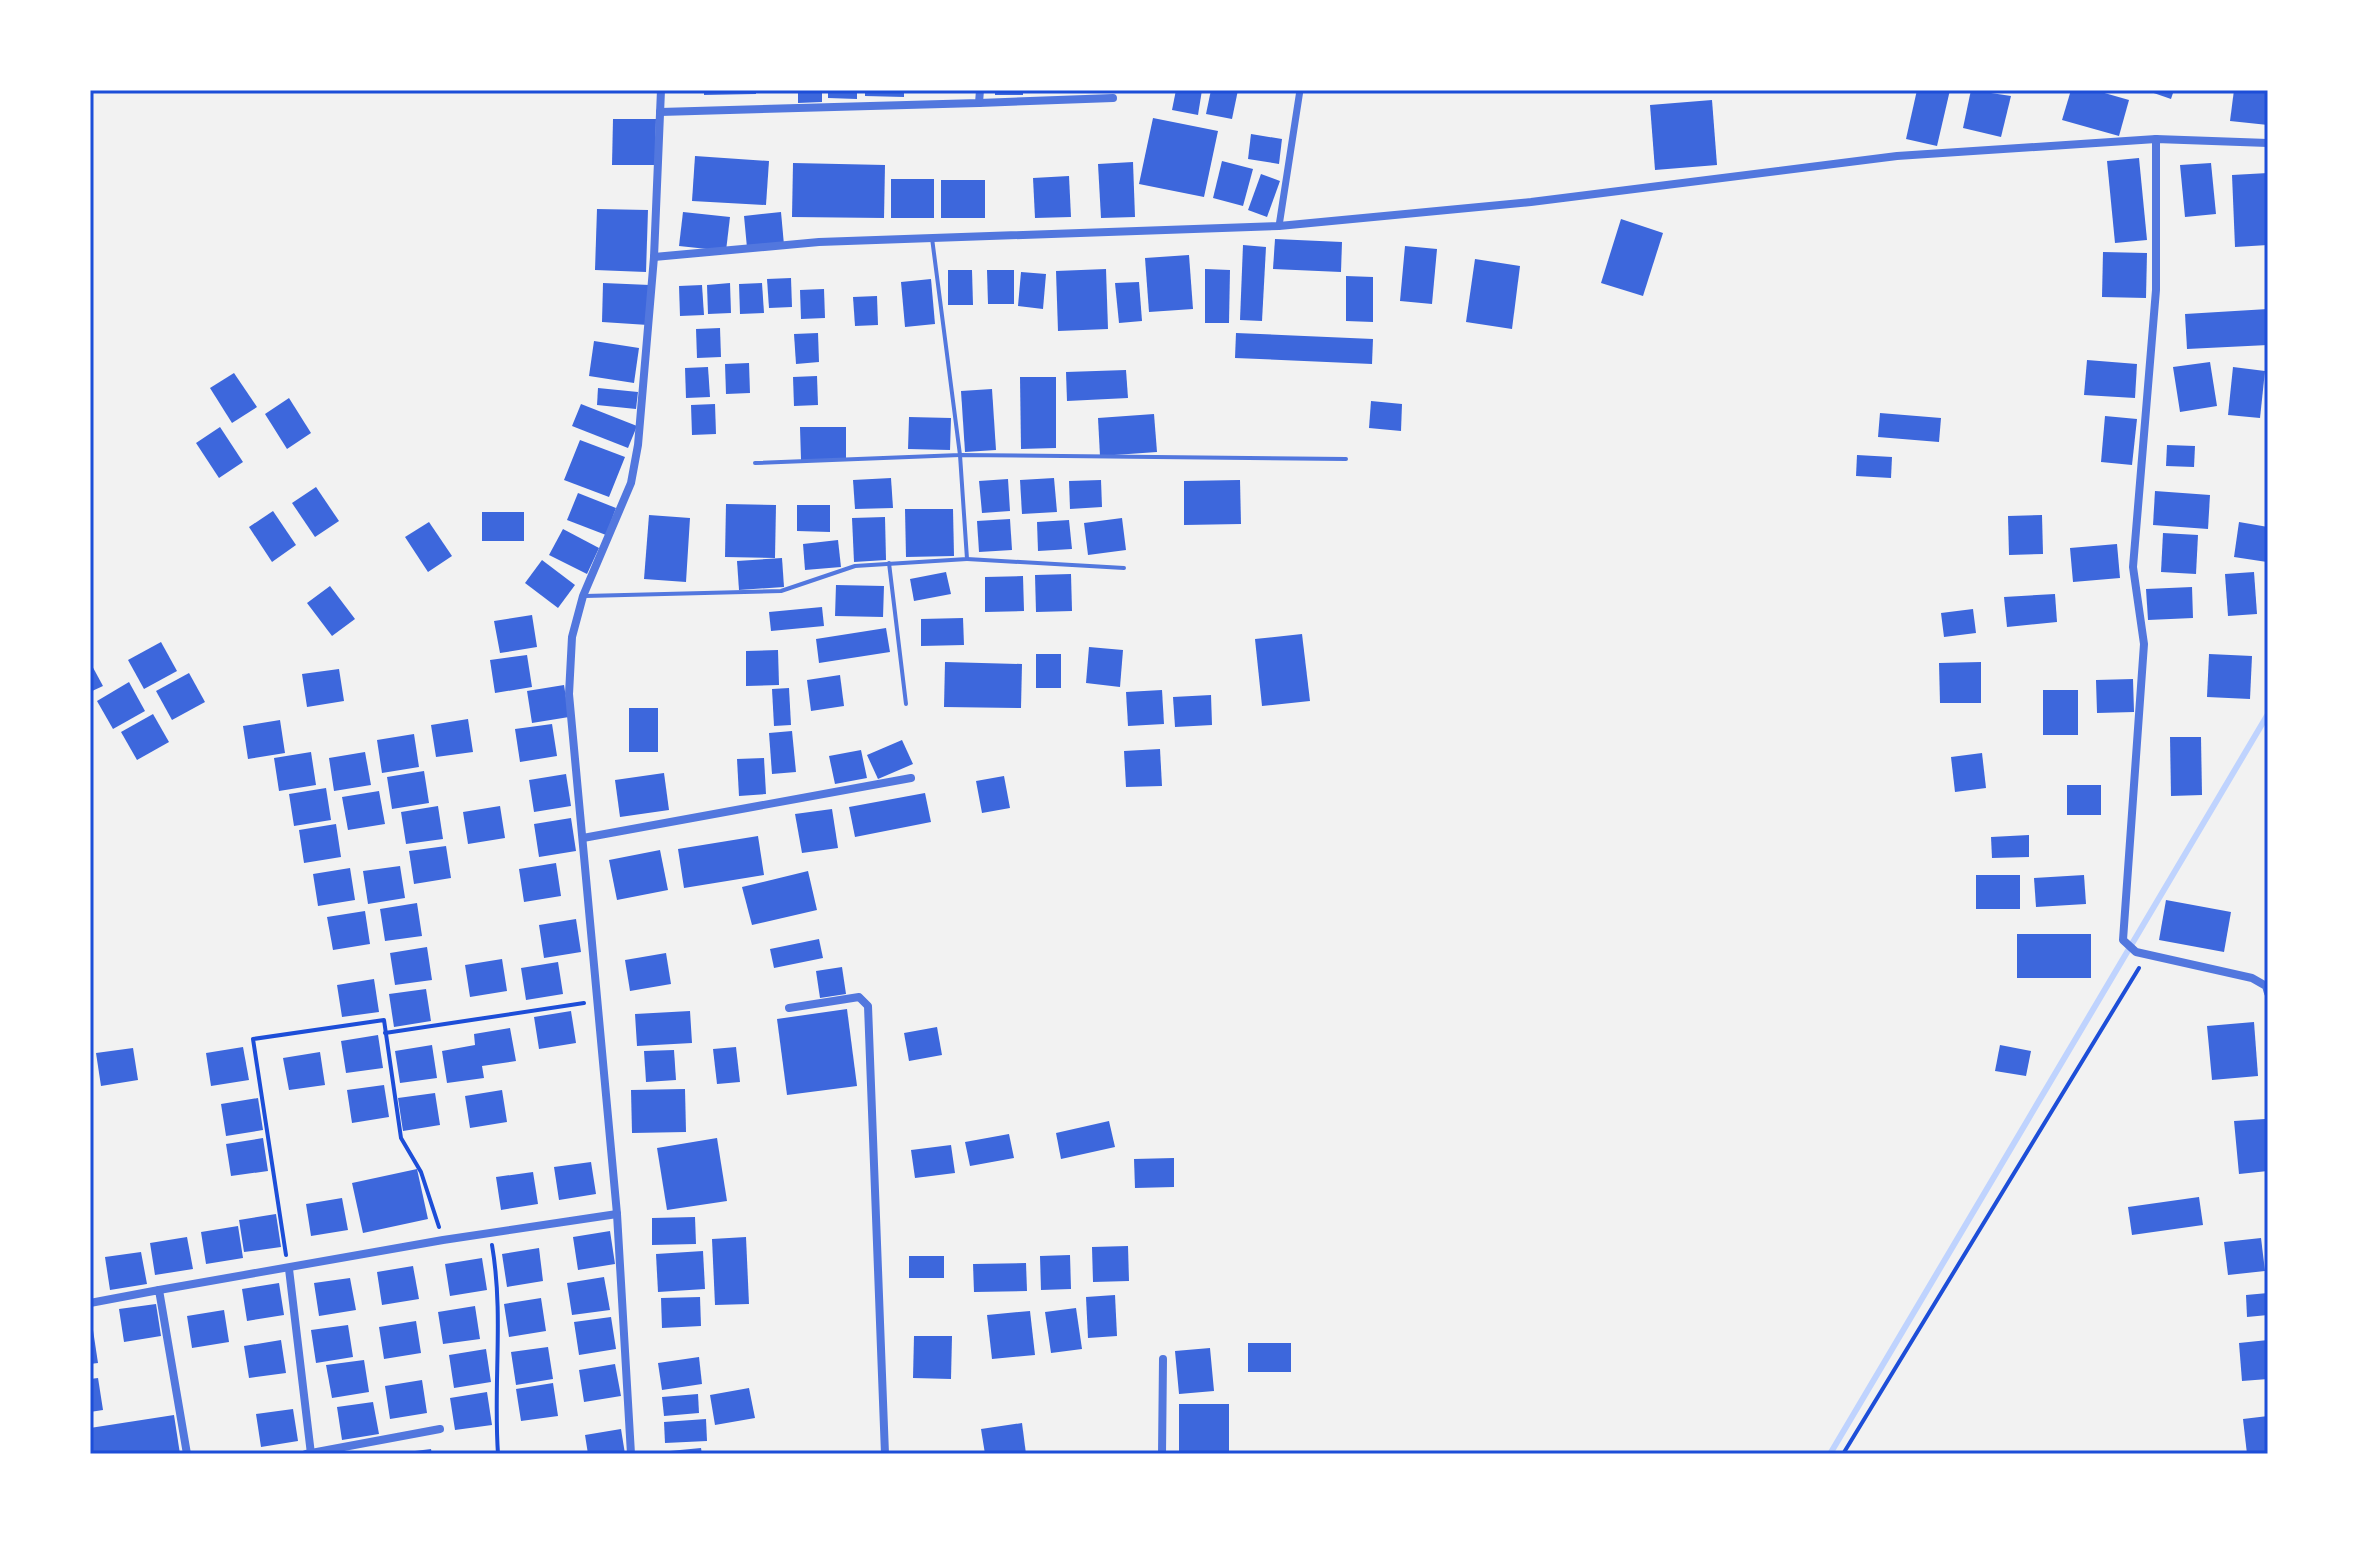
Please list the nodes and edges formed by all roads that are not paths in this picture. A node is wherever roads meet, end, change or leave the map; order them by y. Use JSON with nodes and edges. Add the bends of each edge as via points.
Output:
{"nodes":[{"id":1,"x":661,"y":90,"type":"edge"},
{"id":2,"x":980,"y":90,"type":"edge"},
{"id":3,"x":1300,"y":90,"type":"edge"},
{"id":4,"x":1113,"y":98,"type":"dead end"},
{"id":5,"x":979,"y":103,"type":"junction"},
{"id":6,"x":660,"y":112,"type":"junction"},
{"id":7,"x":2156,"y":139,"type":"junction"},
{"id":8,"x":2268,"y":143,"type":"edge"},
{"id":9,"x":1279,"y":226,"type":"junction"},
{"id":10,"x":932,"y":238,"type":"junction"},
{"id":11,"x":654,"y":257,"type":"junction"},
{"id":12,"x":960,"y":455,"type":"junction"},
{"id":13,"x":1346,"y":459,"type":"dead end"},
{"id":14,"x":755,"y":463,"type":"dead end"},
{"id":15,"x":967,"y":559,"type":"junction"},
{"id":16,"x":889,"y":563,"type":"junction"},
{"id":17,"x":1124,"y":568,"type":"dead end"},
{"id":18,"x":583,"y":596,"type":"junction"},
{"id":19,"x":906,"y":704,"type":"dead end"},
{"id":20,"x":911,"y":778,"type":"dead end"},
{"id":21,"x":583,"y":838,"type":"junction"},
{"id":22,"x":2268,"y":993,"type":"edge"},
{"id":23,"x":789,"y":1008,"type":"dead end"},
{"id":24,"x":617,"y":1214,"type":"junction"},
{"id":25,"x":289,"y":1269,"type":"junction"},
{"id":26,"x":159,"y":1290,"type":"junction"},
{"id":27,"x":90,"y":1303,"type":"edge"},
{"id":28,"x":1163,"y":1359,"type":"dead end"},
{"id":29,"x":440,"y":1429,"type":"dead end"},
{"id":30,"x":187,"y":1454,"type":"edge"},
{"id":31,"x":309,"y":1454,"type":"edge"},
{"id":32,"x":631,"y":1454,"type":"edge"},
{"id":33,"x":885,"y":1454,"type":"edge"},
{"id":34,"x":1162,"y":1454,"type":"edge"}],
"edges":[{"from":1,"to":6,"type":"street"},
{"from":2,"to":5,"type":"street"},
{"from":3,"to":9,"type":"street"},
{"from":4,"to":5,"type":"street"},
{"from":5,"to":6,"type":"street"},
{"from":6,"to":11,"type":"street"},
{"from":7,"to":8,"type":"street"},
{"from":7,"to":9,"type":"street","via":[[1897,156],[1531,202]]},
{"from":7,"to":22,"type":"street","via":[[2156,290],[2133,567],[2144,644],[2123,940],[2136,952],[2252,978]]},
{"from":9,"to":10,"type":"street"},
{"from":10,"to":11,"type":"street"},
{"from":10,"to":12,"type":"lane"},
{"from":11,"to":18,"type":"street","via":[[644,407],[631,483]]},
{"from":12,"to":13,"type":"lane"},
{"from":12,"to":14,"type":"lane"},
{"from":12,"to":15,"type":"lane"},
{"from":15,"to":16,"type":"lane"},
{"from":15,"to":17,"type":"lane"},
{"from":16,"to":18,"type":"lane","via":[[855,566],[781,591]]},
{"from":16,"to":19,"type":"lane"},
{"from":18,"to":21,"type":"street","via":[[572,637],[569,694]]},
{"from":20,"to":21,"type":"street"},
{"from":21,"to":24,"type":"street"},
{"from":23,"to":33,"type":"street","via":[[859,997],[868,1006]]},
{"from":24,"to":25,"type":"street"},
{"from":24,"to":32,"type":"street"},
{"from":25,"to":26,"type":"street"},
{"from":25,"to":31,"type":"street"},
{"from":26,"to":27,"type":"street"},
{"from":26,"to":30,"type":"street"},
{"from":28,"to":34,"type":"street"},
{"from":29,"to":31,"type":"street"}]}
